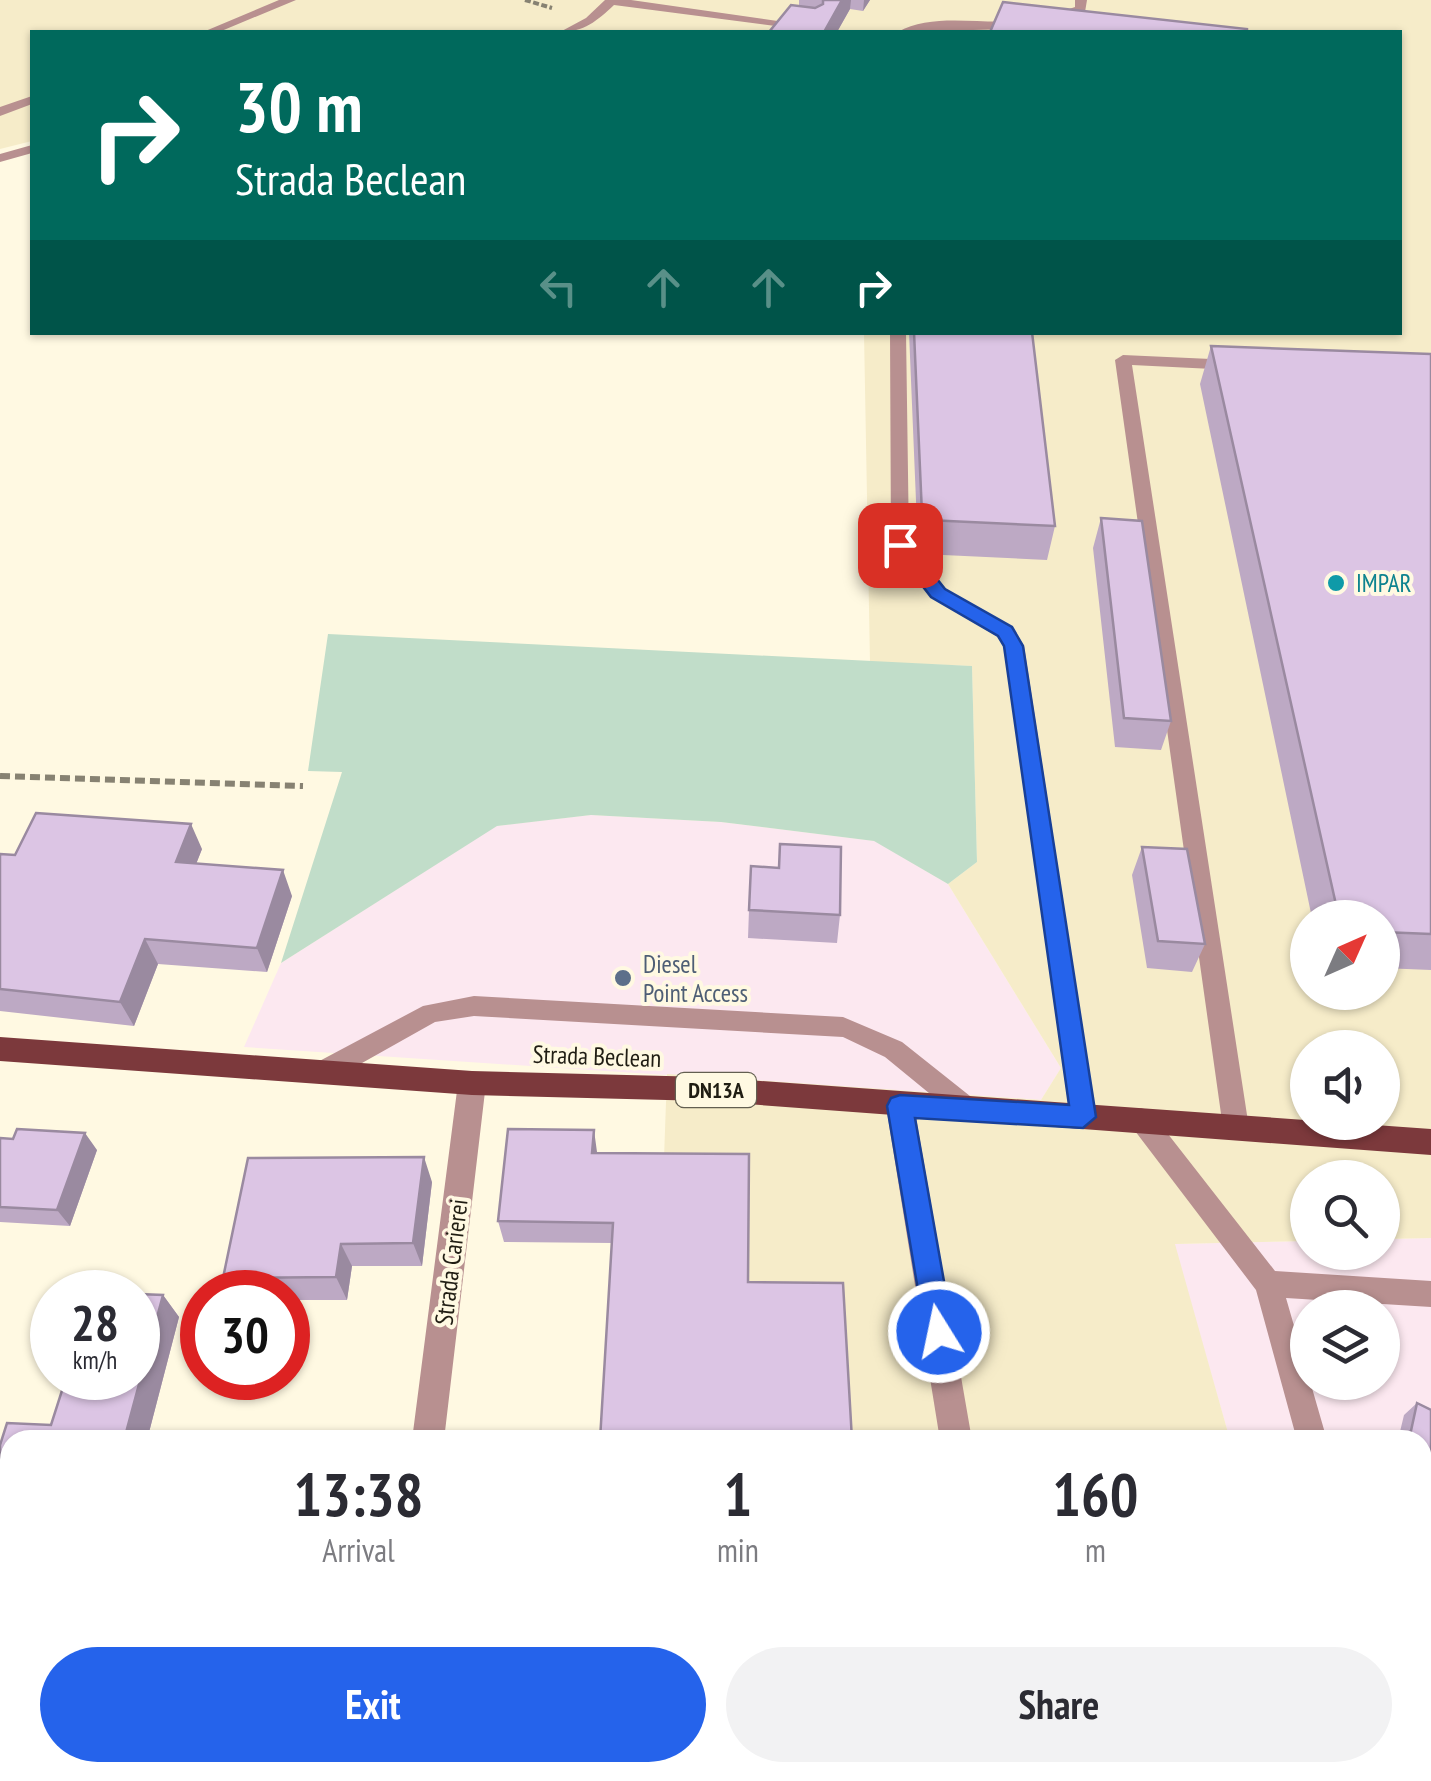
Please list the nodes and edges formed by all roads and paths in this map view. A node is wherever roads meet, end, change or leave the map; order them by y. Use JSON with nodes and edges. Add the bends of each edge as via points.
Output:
{"nodes":[{"id":1,"x":290,"y":0,"type":"edge"},
{"id":2,"x":612,"y":0,"type":"edge"},
{"id":3,"x":759,"y":0,"type":"edge"},
{"id":4,"x":1081,"y":0,"type":"edge"},
{"id":5,"x":686,"y":5,"type":"edge"},
{"id":6,"x":748,"y":18,"type":"junction"},
{"id":7,"x":814,"y":26,"type":"edge"},
{"id":8,"x":214,"y":30,"type":"edge"},
{"id":9,"x":570,"y":30,"type":"edge"},
{"id":10,"x":927,"y":30,"type":"edge"},
{"id":11,"x":30,"y":101,"type":"edge"},
{"id":12,"x":0,"y":112,"type":"edge"},
{"id":13,"x":30,"y":150,"type":"edge"},
{"id":14,"x":0,"y":158,"type":"edge"},
{"id":15,"x":898,"y":335,"type":"edge"},
{"id":16,"x":1258,"y":366,"type":"edge"},
{"id":17,"x":0,"y":776,"type":"edge"},
{"id":18,"x":303,"y":786,"type":"dead end"},
{"id":19,"x":0,"y":1049,"type":"edge"},
{"id":20,"x":321,"y":1073,"type":"junction"},
{"id":21,"x":472,"y":1083,"type":"junction"},
{"id":22,"x":900,"y":1106,"type":"junction"},
{"id":23,"x":966,"y":1108,"type":"junction"},
{"id":24,"x":1083,"y":1117,"type":"junction"},
{"id":25,"x":1141,"y":1119,"type":"junction"},
{"id":26,"x":1236,"y":1128,"type":"junction"},
{"id":27,"x":1431,"y":1142,"type":"edge"},
{"id":28,"x":1268,"y":1284,"type":"junction"},
{"id":29,"x":1431,"y":1294,"type":"edge"},
{"id":30,"x":429,"y":1430,"type":"edge"},
{"id":31,"x":954,"y":1430,"type":"edge"},
{"id":32,"x":1309,"y":1430,"type":"edge"}],
"edges":[{"from":1,"to":8,"type":"lane"},
{"from":2,"to":5,"type":"lane"},
{"from":2,"to":9,"type":"lane"},
{"from":3,"to":6,"type":"lane"},
{"from":4,"to":10,"type":"lane","via":[[1080,9],[1053,19]]},
{"from":5,"to":6,"type":"lane"},
{"from":6,"to":7,"type":"lane"},
{"from":11,"to":12,"type":"lane"},
{"from":13,"to":14,"type":"lane"},
{"from":15,"to":24,"type":"lane","via":[[900,545],[938,593],[1005,632],[1014,646]]},
{"from":16,"to":26,"type":"lane","via":[[1123,360]]},
{"from":17,"to":18,"type":"path"},
{"from":19,"to":20,"type":"main road","name":"Strada Beclean","number":"DN13A"},
{"from":20,"to":21,"type":"main road","name":"Strada Beclean","number":"DN13A"},
{"from":20,"to":23,"type":"lane","via":[[431,1014],[493,1007],[843,1027],[900,1051]]},
{"from":21,"to":22,"type":"main road","name":"Strada Beclean","number":"DN13A","via":[[706,1089]]},
{"from":21,"to":30,"type":"street","name":"Strada Carierei"},
{"from":22,"to":23,"type":"main road","name":"Strada Beclean","number":"DN13A"},
{"from":22,"to":31,"type":"street"},
{"from":23,"to":24,"type":"main road","name":"Strada Beclean","number":"DN13A"},
{"from":24,"to":25,"type":"main road","name":"Strada Beclean","number":"DN13A"},
{"from":25,"to":26,"type":"main road","name":"Strada Beclean","number":"DN13A"},
{"from":25,"to":28,"type":"lane"},
{"from":26,"to":27,"type":"main road","name":"Strada Beclean","number":"DN13A"},
{"from":28,"to":29,"type":"lane"},
{"from":28,"to":32,"type":"lane"}]}
